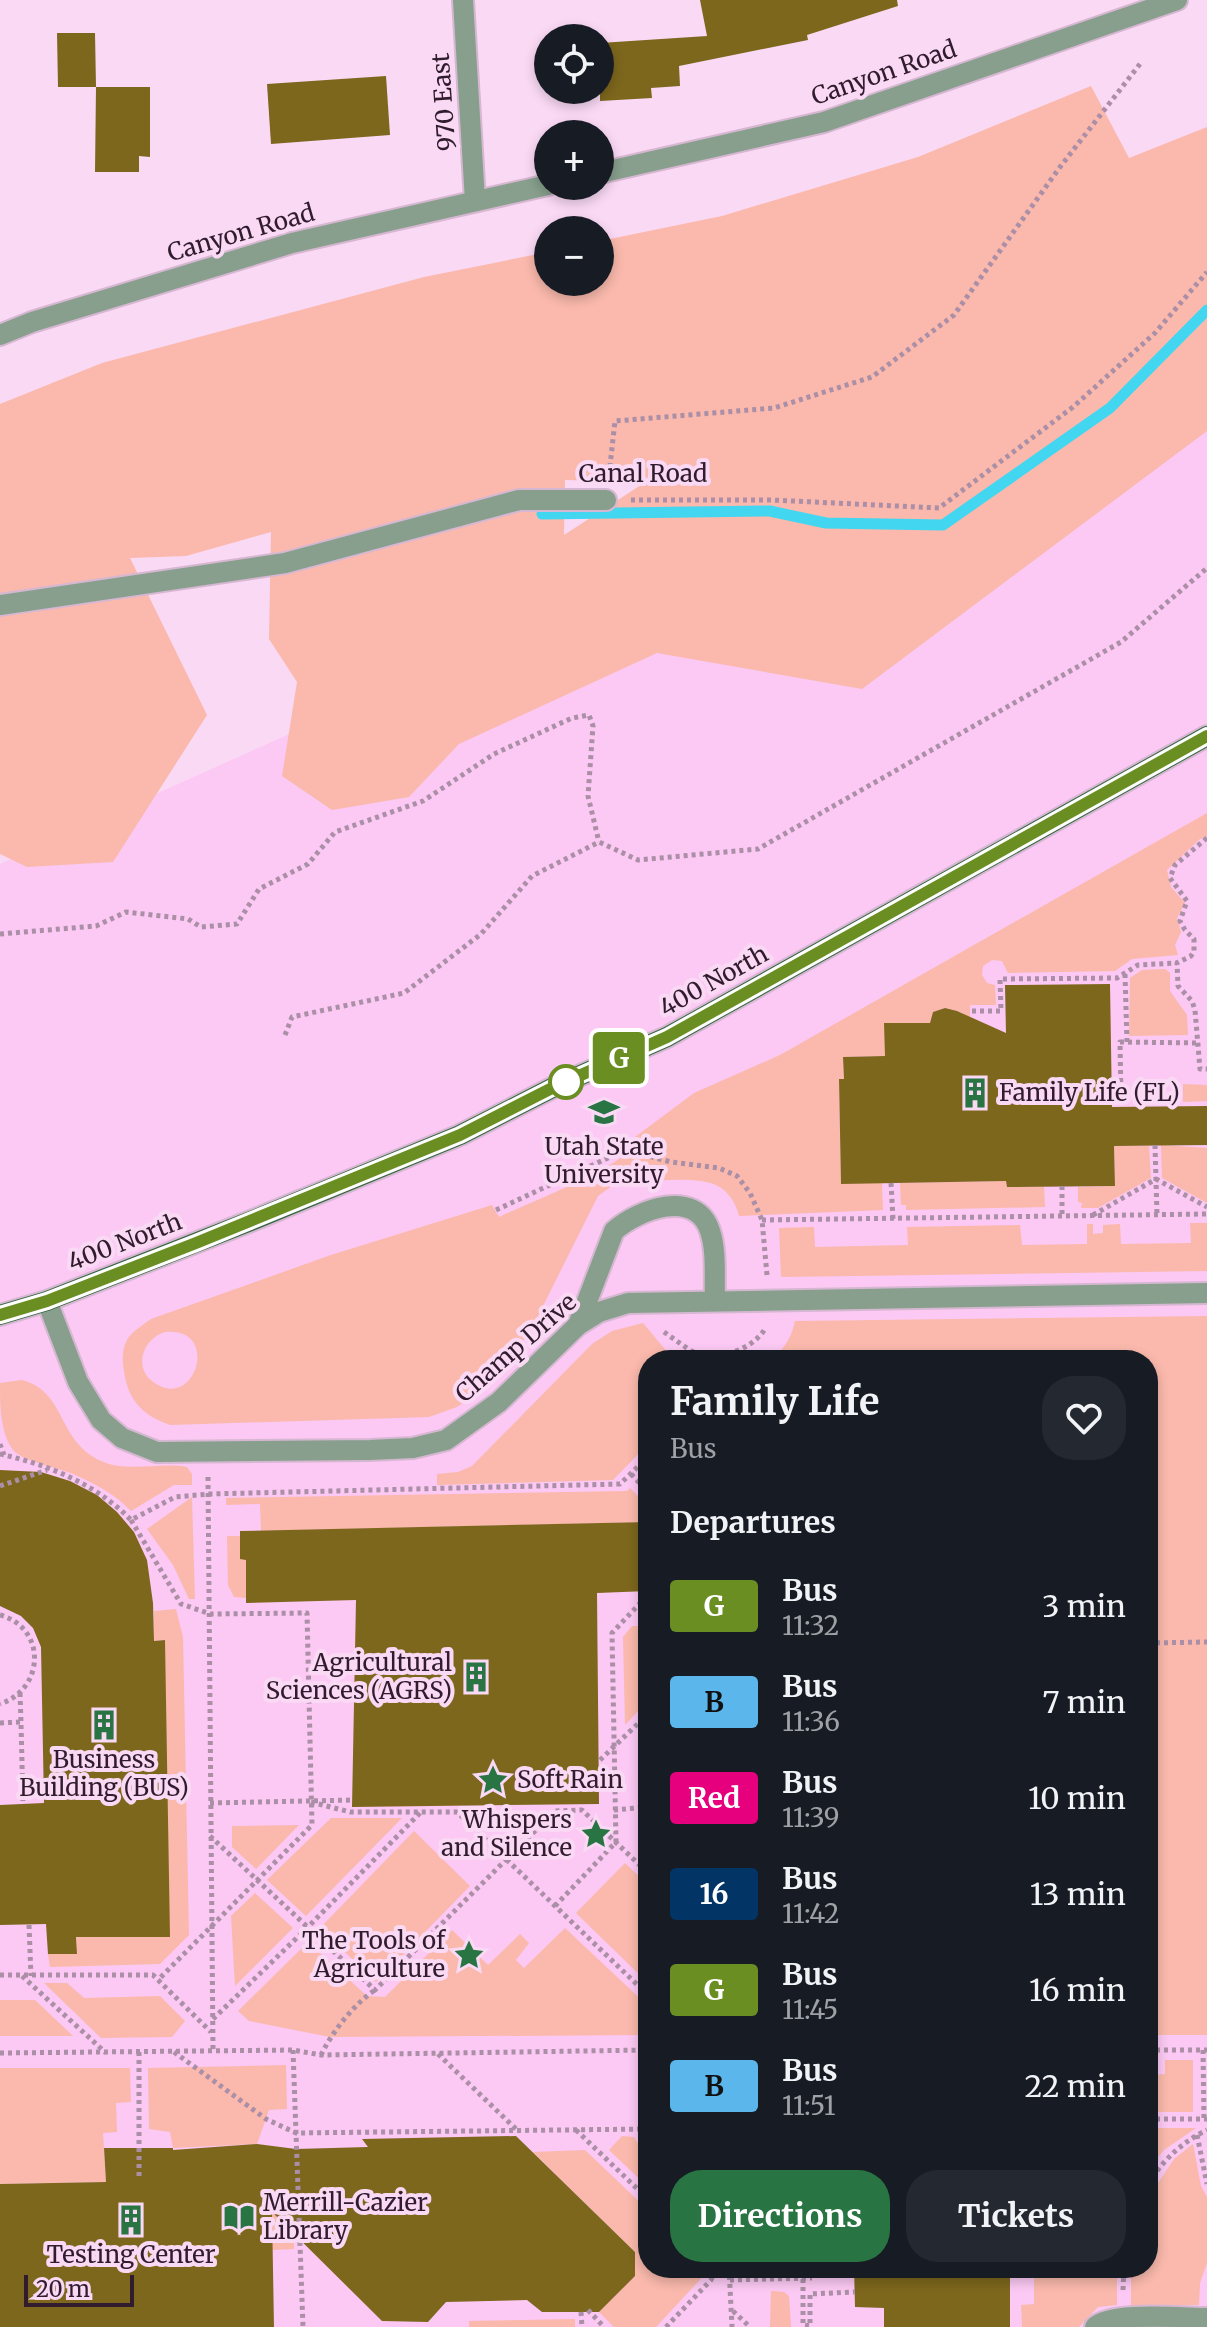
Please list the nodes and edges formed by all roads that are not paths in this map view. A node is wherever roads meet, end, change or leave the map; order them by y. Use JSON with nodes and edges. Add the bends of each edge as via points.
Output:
{"nodes":[{"id":1,"x":463,"y":0,"type":"edge"},
{"id":2,"x":1177,"y":0,"type":"edge"},
{"id":3,"x":614,"y":170,"type":"edge"},
{"id":4,"x":534,"y":188,"type":"edge"},
{"id":5,"x":475,"y":201,"type":"junction"},
{"id":6,"x":0,"y":335,"type":"edge"},
{"id":7,"x":606,"y":500,"type":"road end"},
{"id":8,"x":0,"y":605,"type":"edge"},
{"id":9,"x":1207,"y":736,"type":"edge"},
{"id":10,"x":1207,"y":1293,"type":"edge"},
{"id":11,"x":715,"y":1300,"type":"junction"},
{"id":12,"x":47,"y":1301,"type":"junction"},
{"id":13,"x":0,"y":1315,"type":"edge"},
{"id":14,"x":578,"y":1325,"type":"junction"},
{"id":15,"x":1207,"y":2318,"type":"edge"},
{"id":16,"x":1095,"y":2327,"type":"edge"}],
"edges":[{"from":1,"to":5,"type":"street","name":"970 East"},
{"from":2,"to":3,"type":"street","name":"Canyon Road","via":[[824,122]]},
{"from":4,"to":5,"type":"street","name":"Canyon Road"},
{"from":5,"to":6,"type":"street","name":"Canyon Road","via":[[292,243]]},
{"from":7,"to":8,"type":"street","name":"Canal Road","via":[[519,500],[285,563]]},
{"from":9,"to":12,"type":"main road","name":"400 North","via":[[667,1037],[460,1135]]},
{"from":10,"to":11,"type":"street","name":"Champ Drive"},
{"from":11,"to":14,"type":"street","name":"Champ Drive","via":[[628,1303]]},
{"from":11,"to":14,"type":"street","via":[[713,1248],[704,1218],[668,1205],[650,1208],[614,1231]]},
{"from":12,"to":13,"type":"main road","name":"400 North"},
{"from":12,"to":14,"type":"street","name":"Champ Drive","via":[[78,1382],[101,1420],[122,1438],[157,1452],[370,1450],[446,1440],[499,1402]]},
{"from":15,"to":16,"type":"street","via":[[1123,2317]]}]}
